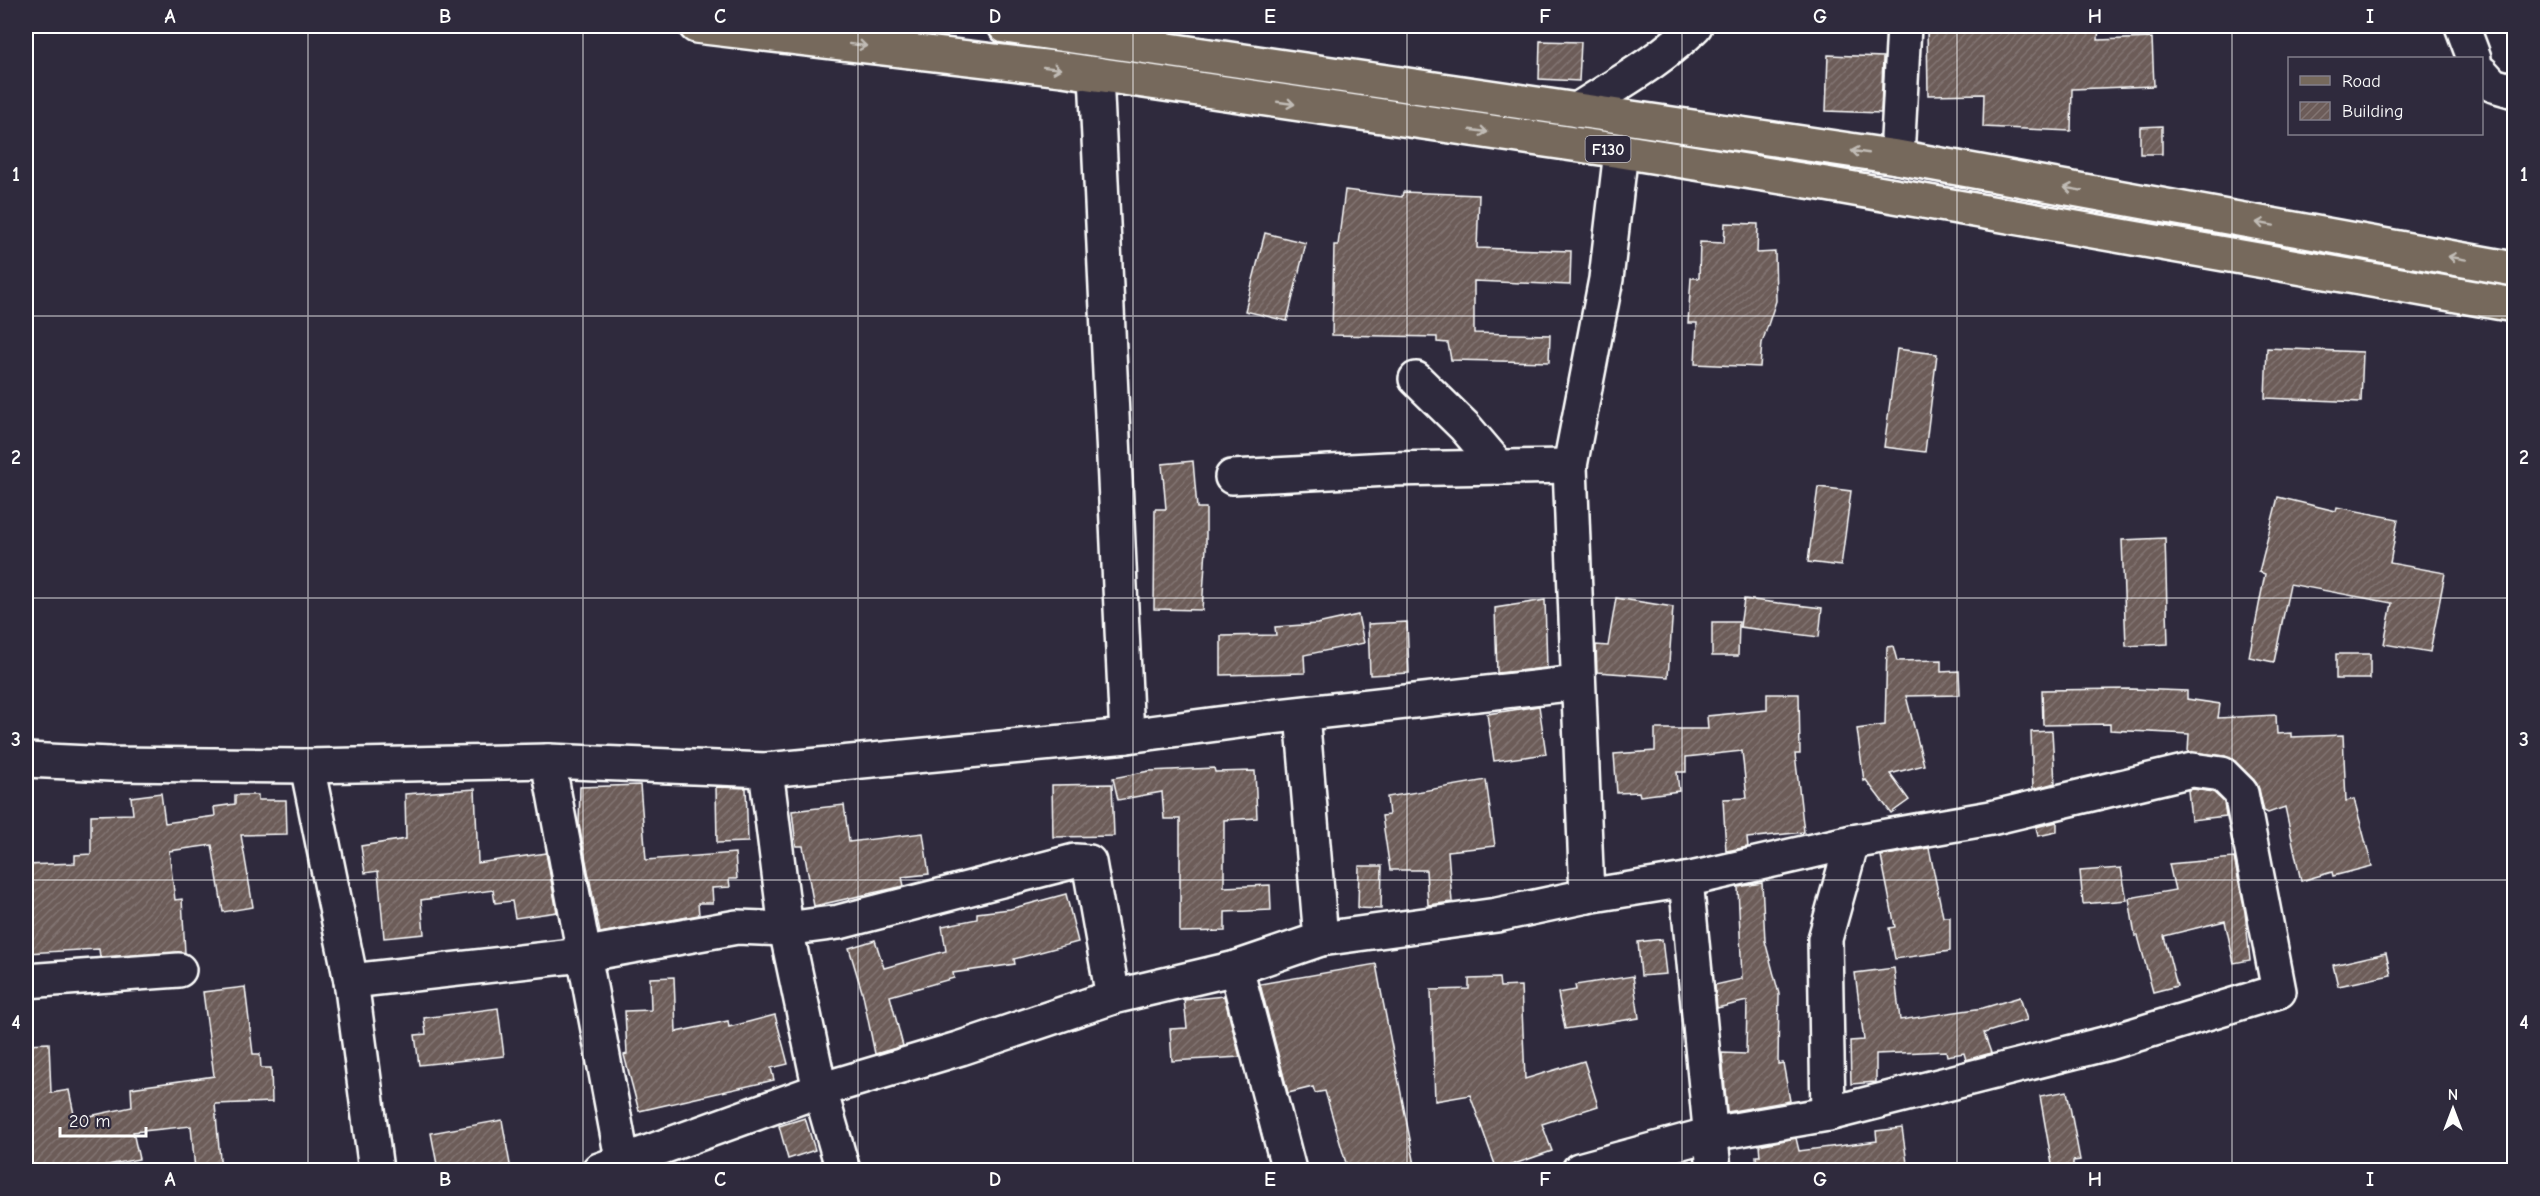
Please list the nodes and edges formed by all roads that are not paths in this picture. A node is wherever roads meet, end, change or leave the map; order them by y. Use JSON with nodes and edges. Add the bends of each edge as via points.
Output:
{"nodes":[{"id":1,"x":696,"y":26,"type":"edge"},
{"id":2,"x":1005,"y":26,"type":"edge"},
{"id":3,"x":1695,"y":26,"type":"edge"},
{"id":4,"x":1904,"y":26,"type":"edge"},
{"id":5,"x":2463,"y":26,"type":"edge"},
{"id":6,"x":2474,"y":57,"type":"edge"},
{"id":7,"x":1267,"y":63,"type":"junction"},
{"id":8,"x":1096,"y":74,"type":"junction"},
{"id":9,"x":2483,"y":75,"type":"edge"},
{"id":10,"x":2514,"y":91,"type":"edge"},
{"id":11,"x":1241,"y":96,"type":"junction"},
{"id":12,"x":1577,"y":110,"type":"junction"},
{"id":13,"x":1621,"y":151,"type":"junction"},
{"id":14,"x":1897,"y":157,"type":"junction"},
{"id":15,"x":2514,"y":268,"type":"edge"},
{"id":16,"x":2514,"y":305,"type":"edge"},
{"id":17,"x":1416,"y":379,"type":"dead end"},
{"id":18,"x":1570,"y":465,"type":"junction"},
{"id":19,"x":1499,"y":467,"type":"junction"},
{"id":20,"x":1232,"y":477,"type":"dead end"},
{"id":21,"x":1578,"y":683,"type":"junction"},
{"id":22,"x":1302,"y":714,"type":"junction"},
{"id":23,"x":1127,"y":736,"type":"junction"},
{"id":24,"x":26,"y":760,"type":"edge"},
{"id":25,"x":548,"y":761,"type":"junction"},
{"id":26,"x":307,"y":766,"type":"junction"},
{"id":27,"x":766,"y":770,"type":"junction"},
{"id":28,"x":1852,"y":842,"type":"junction"},
{"id":29,"x":1686,"y":880,"type":"junction"},
{"id":30,"x":1587,"y":896,"type":"junction"},
{"id":31,"x":786,"y":929,"type":"junction"},
{"id":32,"x":1321,"y":939,"type":"junction"},
{"id":33,"x":582,"y":955,"type":"junction"},
{"id":34,"x":1236,"y":968,"type":"junction"},
{"id":35,"x":179,"y":969,"type":"dead end"},
{"id":36,"x":26,"y":981,"type":"edge"},
{"id":37,"x":351,"y":981,"type":"junction"},
{"id":38,"x":1113,"y":997,"type":"junction"},
{"id":39,"x":820,"y":1090,"type":"junction"},
{"id":40,"x":1828,"y":1114,"type":"junction"},
{"id":41,"x":1711,"y":1134,"type":"junction"},
{"id":42,"x":611,"y":1167,"type":"edge"},
{"id":43,"x":376,"y":1170,"type":"edge"},
{"id":44,"x":843,"y":1170,"type":"edge"},
{"id":45,"x":1289,"y":1170,"type":"edge"},
{"id":46,"x":1579,"y":1170,"type":"edge"},
{"id":47,"x":1714,"y":1170,"type":"edge"}],
"edges":[{"from":1,"to":8,"type":"main road","number":"F130","one_way":true},
{"from":2,"to":7,"type":"main road","number":"F130"},
{"from":3,"to":12,"type":"street","via":[[1684,38]]},
{"from":4,"to":14,"type":"street"},
{"from":5,"to":6,"type":"street"},
{"from":7,"to":11,"type":"main road"},
{"from":7,"to":12,"type":"main road","number":"F130"},
{"from":8,"to":11,"type":"main road","number":"F130"},
{"from":8,"to":23,"type":"street"},
{"from":9,"to":10,"type":"street","via":[[2493,85]]},
{"from":11,"to":13,"type":"main road","number":"F130","one_way":true},
{"from":14,"to":12,"type":"main road","number":"F130","one_way":true},
{"from":13,"to":16,"type":"main road","number":"F130"},
{"from":13,"to":18,"type":"street","via":[[1606,279]]},
{"from":15,"to":14,"type":"main road","number":"F130","one_way":true},
{"from":17,"to":19,"type":"street"},
{"from":18,"to":19,"type":"street"},
{"from":18,"to":21,"type":"street"},
{"from":19,"to":20,"type":"street"},
{"from":21,"to":22,"type":"street"},
{"from":21,"to":30,"type":"street"},
{"from":22,"to":23,"type":"street"},
{"from":22,"to":32,"type":"street"},
{"from":23,"to":27,"type":"street"},
{"from":24,"to":26,"type":"street"},
{"from":25,"to":26,"type":"street"},
{"from":25,"to":27,"type":"street"},
{"from":25,"to":33,"type":"street"},
{"from":26,"to":37,"type":"street"},
{"from":27,"to":31,"type":"street"},
{"from":28,"to":29,"type":"street"},
{"from":28,"to":40,"type":"street","via":[[1826,939]]},
{"from":28,"to":40,"type":"street","via":[[1991,818],[2193,770],[2222,774],[2241,793],[2279,991],[2108,1043]]},
{"from":29,"to":30,"type":"street"},
{"from":29,"to":41,"type":"street"},
{"from":30,"to":32,"type":"street","via":[[1497,915]]},
{"from":31,"to":33,"type":"street","via":[[737,927]]},
{"from":31,"to":38,"type":"street","via":[[839,922],[1075,861],[1089,862]]},
{"from":31,"to":39,"type":"street"},
{"from":32,"to":34,"type":"street"},
{"from":33,"to":37,"type":"street"},
{"from":33,"to":42,"type":"street"},
{"from":34,"to":38,"type":"street"},
{"from":34,"to":45,"type":"street"},
{"from":35,"to":36,"type":"street"},
{"from":37,"to":43,"type":"street"},
{"from":38,"to":39,"type":"street"},
{"from":39,"to":42,"type":"street"},
{"from":39,"to":44,"type":"street"},
{"from":40,"to":41,"type":"street"},
{"from":41,"to":46,"type":"street"},
{"from":41,"to":47,"type":"street"}]}
